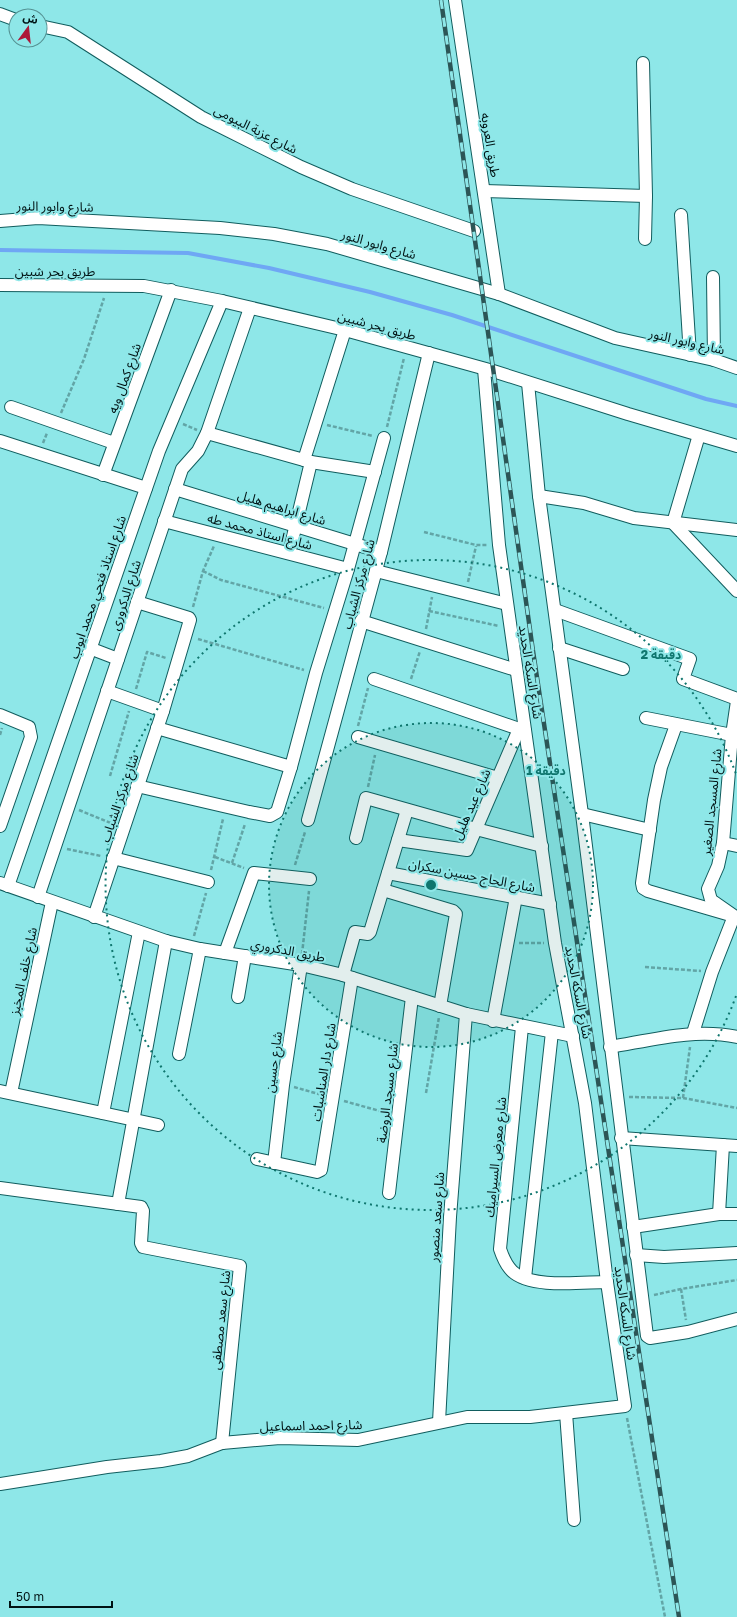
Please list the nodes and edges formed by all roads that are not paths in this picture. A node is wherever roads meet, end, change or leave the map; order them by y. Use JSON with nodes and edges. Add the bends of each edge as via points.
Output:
{"nodes":[{"id":1,"x":455,"y":0,"type":"edge"},
{"id":2,"x":48,"y":28,"type":"edge"},
{"id":3,"x":643,"y":63,"type":"dead end"},
{"id":4,"x":484,"y":191,"type":"junction"},
{"id":5,"x":646,"y":196,"type":"junction"},
{"id":6,"x":681,"y":215,"type":"dead end"},
{"id":7,"x":0,"y":221,"type":"edge"},
{"id":8,"x":474,"y":231,"type":"dead end"},
{"id":9,"x":645,"y":239,"type":"dead end"},
{"id":10,"x":713,"y":277,"type":"dead end"},
{"id":11,"x":0,"y":285,"type":"edge"},
{"id":12,"x":171,"y":290,"type":"junction"},
{"id":13,"x":499,"y":294,"type":"junction"},
{"id":14,"x":222,"y":301,"type":"junction"},
{"id":15,"x":250,"y":308,"type":"junction"},
{"id":16,"x":345,"y":330,"type":"junction"},
{"id":17,"x":429,"y":354,"type":"junction"},
{"id":18,"x":690,"y":355,"type":"junction"},
{"id":19,"x":714,"y":360,"type":"junction"},
{"id":20,"x":737,"y":368,"type":"edge"},
{"id":21,"x":484,"y":369,"type":"junction"},
{"id":22,"x":528,"y":383,"type":"junction"},
{"id":23,"x":11,"y":407,"type":"dead end"},
{"id":24,"x":207,"y":433,"type":"junction"},
{"id":25,"x":698,"y":435,"type":"junction"},
{"id":26,"x":384,"y":438,"type":"road end"},
{"id":27,"x":0,"y":441,"type":"edge"},
{"id":28,"x":114,"y":443,"type":"junction"},
{"id":29,"x":737,"y":446,"type":"edge"},
{"id":30,"x":308,"y":461,"type":"junction"},
{"id":31,"x":375,"y":472,"type":"junction"},
{"id":32,"x":103,"y":475,"type":"junction"},
{"id":33,"x":146,"y":488,"type":"junction"},
{"id":34,"x":175,"y":489,"type":"junction"},
{"id":35,"x":539,"y":496,"type":"junction"},
{"id":36,"x":164,"y":521,"type":"junction"},
{"id":37,"x":673,"y":523,"type":"junction"},
{"id":38,"x":296,"y":526,"type":"junction"},
{"id":39,"x":737,"y":530,"type":"edge"},
{"id":40,"x":355,"y":544,"type":"junction"},
{"id":41,"x":381,"y":552,"type":"junction"},
{"id":42,"x":289,"y":553,"type":"junction"},
{"id":43,"x":348,"y":569,"type":"junction"},
{"id":44,"x":376,"y":571,"type":"junction"},
{"id":45,"x":737,"y":592,"type":"edge"},
{"id":46,"x":137,"y":602,"type":"junction"},
{"id":47,"x":507,"y":604,"type":"junction"},
{"id":48,"x":555,"y":610,"type":"junction"},
{"id":49,"x":361,"y":621,"type":"junction"},
{"id":50,"x":559,"y":648,"type":"junction"},
{"id":51,"x":92,"y":649,"type":"junction"},
{"id":52,"x":118,"y":659,"type":"junction"},
{"id":53,"x":623,"y":669,"type":"dead end"},
{"id":54,"x":516,"y":670,"type":"junction"},
{"id":55,"x":374,"y":679,"type":"road end"},
{"id":56,"x":107,"y":691,"type":"junction"},
{"id":57,"x":737,"y":700,"type":"edge"},
{"id":58,"x":163,"y":711,"type":"junction"},
{"id":59,"x":3,"y":717,"type":"edge"},
{"id":60,"x":646,"y":718,"type":"dead end"},
{"id":61,"x":676,"y":725,"type":"junction"},
{"id":62,"x":158,"y":728,"type":"junction"},
{"id":63,"x":522,"y":730,"type":"junction"},
{"id":64,"x":732,"y":736,"type":"junction"},
{"id":65,"x":358,"y":737,"type":"road end"},
{"id":66,"x":291,"y":767,"type":"junction"},
{"id":67,"x":498,"y":778,"type":"junction"},
{"id":68,"x":137,"y":786,"type":"junction"},
{"id":69,"x":407,"y":810,"type":"junction"},
{"id":70,"x":582,"y":814,"type":"junction"},
{"id":71,"x":308,"y":820,"type":"road end"},
{"id":72,"x":0,"y":826,"type":"edge"},
{"id":73,"x":476,"y":829,"type":"junction"},
{"id":74,"x":650,"y":830,"type":"junction"},
{"id":75,"x":356,"y":838,"type":"dead end"},
{"id":76,"x":398,"y":840,"type":"junction"},
{"id":77,"x":723,"y":843,"type":"junction"},
{"id":78,"x":542,"y":846,"type":"junction"},
{"id":79,"x":737,"y":846,"type":"edge"},
{"id":80,"x":113,"y":858,"type":"junction"},
{"id":81,"x":388,"y":873,"type":"junction"},
{"id":82,"x":310,"y":879,"type":"road end"},
{"id":83,"x":208,"y":882,"type":"road end"},
{"id":84,"x":2,"y":886,"type":"edge"},
{"id":85,"x":383,"y":890,"type":"junction"},
{"id":86,"x":38,"y":897,"type":"junction"},
{"id":87,"x":516,"y":897,"type":"junction"},
{"id":88,"x":52,"y":902,"type":"junction"},
{"id":89,"x":550,"y":904,"type":"junction"},
{"id":90,"x":94,"y":917,"type":"junction"},
{"id":91,"x":736,"y":917,"type":"edge"},
{"id":92,"x":139,"y":932,"type":"junction"},
{"id":93,"x":166,"y":941,"type":"junction"},
{"id":94,"x":196,"y":948,"type":"junction"},
{"id":95,"x":225,"y":953,"type":"junction"},
{"id":96,"x":245,"y":956,"type":"junction"},
{"id":97,"x":301,"y":965,"type":"junction"},
{"id":98,"x":347,"y":977,"type":"junction"},
{"id":99,"x":412,"y":996,"type":"junction"},
{"id":100,"x":238,"y":997,"type":"dead end"},
{"id":101,"x":440,"y":1006,"type":"junction"},
{"id":102,"x":466,"y":1014,"type":"junction"},
{"id":103,"x":494,"y":1021,"type":"junction"},
{"id":104,"x":522,"y":1027,"type":"junction"},
{"id":105,"x":552,"y":1032,"type":"junction"},
{"id":106,"x":693,"y":1033,"type":"junction"},
{"id":107,"x":573,"y":1036,"type":"junction"},
{"id":108,"x":737,"y":1037,"type":"edge"},
{"id":109,"x":610,"y":1047,"type":"junction"},
{"id":110,"x":179,"y":1054,"type":"dead end"},
{"id":111,"x":6,"y":1092,"type":"edge"},
{"id":112,"x":102,"y":1113,"type":"junction"},
{"id":113,"x":132,"y":1120,"type":"junction"},
{"id":114,"x":158,"y":1125,"type":"dead end"},
{"id":115,"x":621,"y":1138,"type":"junction"},
{"id":116,"x":723,"y":1145,"type":"junction"},
{"id":117,"x":737,"y":1146,"type":"edge"},
{"id":118,"x":257,"y":1159,"type":"dead end"},
{"id":119,"x":274,"y":1163,"type":"junction"},
{"id":120,"x":0,"y":1188,"type":"edge"},
{"id":121,"x":389,"y":1193,"type":"dead end"},
{"id":122,"x":118,"y":1204,"type":"junction"},
{"id":123,"x":719,"y":1214,"type":"junction"},
{"id":124,"x":737,"y":1214,"type":"edge"},
{"id":125,"x":633,"y":1227,"type":"junction"},
{"id":126,"x":737,"y":1253,"type":"edge"},
{"id":127,"x":636,"y":1255,"type":"junction"},
{"id":128,"x":525,"y":1278,"type":"junction"},
{"id":129,"x":607,"y":1282,"type":"junction"},
{"id":130,"x":737,"y":1319,"type":"edge"},
{"id":131,"x":625,"y":1406,"type":"joint"},
{"id":132,"x":566,"y":1413,"type":"junction"},
{"id":133,"x":439,"y":1422,"type":"junction"},
{"id":134,"x":222,"y":1443,"type":"junction"},
{"id":135,"x":0,"y":1484,"type":"edge"},
{"id":136,"x":574,"y":1520,"type":"dead end"}],
"edges":[{"from":1,"to":4,"type":"street","name":"طريق العروبه"},
{"from":2,"to":8,"type":"street","name":"شارع عزبة البيومى","via":[[68,32],[201,117],[286,160],[352,189]]},
{"from":3,"to":5,"type":"street"},
{"from":4,"to":5,"type":"street"},
{"from":4,"to":13,"type":"street","name":"طريق العروبه"},
{"from":5,"to":9,"type":"street"},
{"from":6,"to":18,"type":"street"},
{"from":7,"to":13,"type":"street","name":"شارع وابور النور","via":[[45,219],[220,228],[274,234],[327,244]]},
{"from":10,"to":19,"type":"street"},
{"from":11,"to":12,"type":"street","name":"طريق بحر شبين","via":[[109,284]]},
{"from":12,"to":14,"type":"street","name":"طريق بحر شبين"},
{"from":12,"to":28,"type":"street","name":"شارع كمال ويه"},
{"from":13,"to":18,"type":"street","name":"شارع وابور النور","via":[[615,338]]},
{"from":14,"to":15,"type":"street","name":"طريق بحر شبين"},
{"from":14,"to":33,"type":"street","name":"شارع استاذ فتحي محمد ايوب","via":[[171,419]]},
{"from":15,"to":16,"type":"street","name":"طريق بحر شبين"},
{"from":15,"to":24,"type":"street","name":"شارع الدكرورى"},
{"from":16,"to":17,"type":"street","name":"طريق بحر شبين"},
{"from":16,"to":30,"type":"street"},
{"from":17,"to":21,"type":"street","name":"طريق بحر شبين"},
{"from":17,"to":41,"type":"street","name":"شارع مركز الشباب"},
{"from":18,"to":19,"type":"street","name":"شارع وابور النور"},
{"from":19,"to":20,"type":"street","name":"شارع وابور النور"},
{"from":21,"to":22,"type":"street","name":"طريق بحر شبين"},
{"from":21,"to":47,"type":"street","name":"شارع السكه الحديد","via":[[498,545]]},
{"from":22,"to":25,"type":"street","name":"طريق بحر شبين"},
{"from":22,"to":35,"type":"street","name":"شارع السكه الحديد"},
{"from":23,"to":28,"type":"street"},
{"from":24,"to":30,"type":"street"},
{"from":24,"to":34,"type":"street","name":"شارع الدكرورى","via":[[198,451],[183,466]]},
{"from":25,"to":29,"type":"street","name":"طريق بحر شبين"},
{"from":25,"to":37,"type":"street"},
{"from":26,"to":31,"type":"street"},
{"from":27,"to":32,"type":"street"},
{"from":28,"to":32,"type":"street","name":"شارع كمال ويه"},
{"from":30,"to":31,"type":"street"},
{"from":30,"to":38,"type":"street"},
{"from":31,"to":40,"type":"street"},
{"from":32,"to":33,"type":"street"},
{"from":33,"to":51,"type":"street","name":"شارع استاذ فتحي محمد ايوب"},
{"from":34,"to":36,"type":"street","name":"شارع الدكرورى"},
{"from":34,"to":38,"type":"street","name":"شارع ابراهيم هليل"},
{"from":35,"to":37,"type":"street","via":[[584,503],[634,518]]},
{"from":35,"to":48,"type":"street","name":"شارع السكه الحديد"},
{"from":36,"to":42,"type":"street","name":"شارع استاذ محمد طه"},
{"from":36,"to":46,"type":"street","name":"شارع الدكرورى"},
{"from":37,"to":39,"type":"street"},
{"from":37,"to":45,"type":"street"},
{"from":38,"to":40,"type":"street","name":"شارع ابراهيم هليل"},
{"from":38,"to":42,"type":"street"},
{"from":40,"to":41,"type":"street","name":"شارع ابراهيم هليل"},
{"from":40,"to":43,"type":"street"},
{"from":41,"to":44,"type":"street","name":"شارع مركز الشباب"},
{"from":42,"to":43,"type":"street","name":"شارع استاذ محمد طه"},
{"from":43,"to":66,"type":"street"},
{"from":44,"to":47,"type":"street"},
{"from":44,"to":49,"type":"street","name":"شارع مركز الشباب"},
{"from":46,"to":52,"type":"street","name":"شارع الدكرورى"},
{"from":46,"to":58,"type":"street","name":"شارع مركز الشباب","via":[[190,619]]},
{"from":47,"to":54,"type":"street","name":"شارع السكه الحديد"},
{"from":48,"to":50,"type":"street","name":"شارع السكه الحديد"},
{"from":48,"to":57,"type":"street","via":[[690,659],[683,679]]},
{"from":49,"to":54,"type":"street"},
{"from":49,"to":71,"type":"street","name":"شارع مركز الشباب"},
{"from":50,"to":53,"type":"street"},
{"from":50,"to":70,"type":"street","name":"شارع السكه الحديد"},
{"from":51,"to":52,"type":"street"},
{"from":51,"to":84,"type":"street","name":"شارع استاذ فتحي محمد ايوب"},
{"from":52,"to":56,"type":"street","name":"شارع الدكرورى"},
{"from":54,"to":63,"type":"street","name":"شارع السكه الحديد"},
{"from":55,"to":63,"type":"street"},
{"from":56,"to":58,"type":"street"},
{"from":56,"to":86,"type":"street","name":"شارع الدكرورى"},
{"from":57,"to":64,"type":"street","name":"شارع المسجد الصغير"},
{"from":58,"to":62,"type":"street","name":"شارع مركز الشباب"},
{"from":59,"to":72,"type":"street","via":[[30,728],[31,737]]},
{"from":60,"to":61,"type":"street"},
{"from":61,"to":64,"type":"street"},
{"from":61,"to":74,"type":"street","via":[[661,768]]},
{"from":62,"to":66,"type":"street"},
{"from":62,"to":68,"type":"street","name":"شارع مركز الشباب"},
{"from":63,"to":67,"type":"street","name":"شارع عيد هليل"},
{"from":63,"to":78,"type":"street","name":"شارع السكه الحديد"},
{"from":64,"to":77,"type":"street","name":"شارع المسجد الصغير"},
{"from":65,"to":67,"type":"street"},
{"from":66,"to":68,"type":"street","via":[[277,812],[270,816]]},
{"from":67,"to":73,"type":"street","name":"شارع عيد هليل"},
{"from":68,"to":80,"type":"street","name":"شارع مركز الشباب"},
{"from":69,"to":73,"type":"street"},
{"from":69,"to":75,"type":"street","via":[[366,798]]},
{"from":69,"to":76,"type":"street"},
{"from":70,"to":74,"type":"street"},
{"from":70,"to":109,"type":"street","name":"شارع السكه الحديد"},
{"from":73,"to":76,"type":"street","name":"شارع عيد هليل","via":[[466,850]]},
{"from":73,"to":78,"type":"street"},
{"from":74,"to":91,"type":"street","via":[[643,888]]},
{"from":76,"to":81,"type":"street"},
{"from":77,"to":79,"type":"street"},
{"from":77,"to":91,"type":"street","name":"شارع المسجد الصغير","via":[[709,895],[711,900]]},
{"from":78,"to":89,"type":"street","name":"شارع السكه الحديد"},
{"from":80,"to":83,"type":"street"},
{"from":80,"to":90,"type":"street","name":"شارع مركز الشباب"},
{"from":81,"to":85,"type":"street"},
{"from":81,"to":87,"type":"street","name":"شارع الحاج حسين سكران"},
{"from":82,"to":95,"type":"street","via":[[254,873]]},
{"from":84,"to":86,"type":"street","name":"طريق الدكروري"},
{"from":85,"to":98,"type":"street","name":"شارع دار المناسبات","via":[[370,932],[354,933]]},
{"from":85,"to":101,"type":"street","via":[[456,914]]},
{"from":86,"to":88,"type":"street","name":"طريق الدكروري"},
{"from":87,"to":89,"type":"street","name":"شارع الحاج حسين سكران"},
{"from":87,"to":103,"type":"street"},
{"from":88,"to":90,"type":"street","name":"طريق الدكروري"},
{"from":88,"to":111,"type":"street","name":"شارع خلف المخبز"},
{"from":89,"to":107,"type":"street","name":"شارع السكه الحديد"},
{"from":90,"to":92,"type":"street","name":"طريق الدكروري"},
{"from":91,"to":106,"type":"street","via":[[712,972]]},
{"from":92,"to":93,"type":"street","name":"طريق الدكروري"},
{"from":92,"to":112,"type":"street"},
{"from":93,"to":94,"type":"street","name":"طريق الدكروري"},
{"from":93,"to":113,"type":"street"},
{"from":94,"to":95,"type":"street","name":"طريق الدكروري"},
{"from":94,"to":110,"type":"street"},
{"from":95,"to":96,"type":"street","name":"طريق الدكروري"},
{"from":96,"to":97,"type":"street","name":"طريق الدكروري"},
{"from":96,"to":100,"type":"street"},
{"from":97,"to":98,"type":"street","name":"طريق الدكروري"},
{"from":97,"to":119,"type":"street","name":"شارع حسين"},
{"from":98,"to":99,"type":"street","name":"طريق الدكروري"},
{"from":98,"to":119,"type":"street","name":"شارع دار المناسبات","via":[[334,1098],[320,1170],[317,1172]]},
{"from":99,"to":101,"type":"street","name":"طريق الدكروري"},
{"from":99,"to":121,"type":"street","name":"شارع مسجد الروضة"},
{"from":101,"to":102,"type":"street","name":"طريق الدكروري"},
{"from":102,"to":103,"type":"street","name":"طريق الدكروري"},
{"from":102,"to":133,"type":"street","name":"شارع سعد منصور","via":[[450,1218]]},
{"from":103,"to":104,"type":"street","name":"طريق الدكروري"},
{"from":104,"to":105,"type":"street","name":"طريق الدكروري"},
{"from":104,"to":128,"type":"street","name":"شارع معرض السيراميك","via":[[500,1249],[505,1262],[513,1272]]},
{"from":105,"to":107,"type":"street","name":"طريق الدكروري"},
{"from":105,"to":128,"type":"street"},
{"from":106,"to":108,"type":"street"},
{"from":106,"to":109,"type":"street"},
{"from":107,"to":129,"type":"street","name":"شارع السكه الحديد","via":[[585,1103]]},
{"from":109,"to":115,"type":"street","name":"شارع السكه الحديد"},
{"from":111,"to":112,"type":"street"},
{"from":112,"to":113,"type":"street"},
{"from":113,"to":114,"type":"street"},
{"from":113,"to":122,"type":"street"},
{"from":115,"to":116,"type":"street"},
{"from":115,"to":125,"type":"street","name":"شارع السكه الحديد"},
{"from":116,"to":117,"type":"street"},
{"from":116,"to":123,"type":"street"},
{"from":118,"to":119,"type":"street"},
{"from":120,"to":122,"type":"street","name":"شارع سعد مصطفى"},
{"from":122,"to":134,"type":"street","name":"شارع سعد مصطفى","via":[[142,1208],[143,1247],[240,1266]]},
{"from":123,"to":124,"type":"street"},
{"from":123,"to":125,"type":"street"},
{"from":125,"to":127,"type":"street","name":"شارع السكه الحديد"},
{"from":126,"to":127,"type":"street","via":[[664,1257]]},
{"from":127,"to":130,"type":"street","name":"شارع السكه الحديد","via":[[647,1336],[650,1338],[688,1332]]},
{"from":128,"to":129,"type":"street","via":[[545,1282]]},
{"from":129,"to":131,"type":"street","name":"شارع السكه الحديد"},
{"from":131,"to":132,"type":"street","name":"شارع احمد اسماعيل"},
{"from":132,"to":133,"type":"street","name":"شارع احمد اسماعيل","via":[[530,1417],[467,1417]]},
{"from":132,"to":136,"type":"street"},
{"from":133,"to":134,"type":"street","name":"شارع احمد اسماعيل","via":[[358,1440],[280,1438]]},
{"from":134,"to":135,"type":"street","name":"شارع احمد اسماعيل","via":[[188,1456],[161,1461]]}]}
